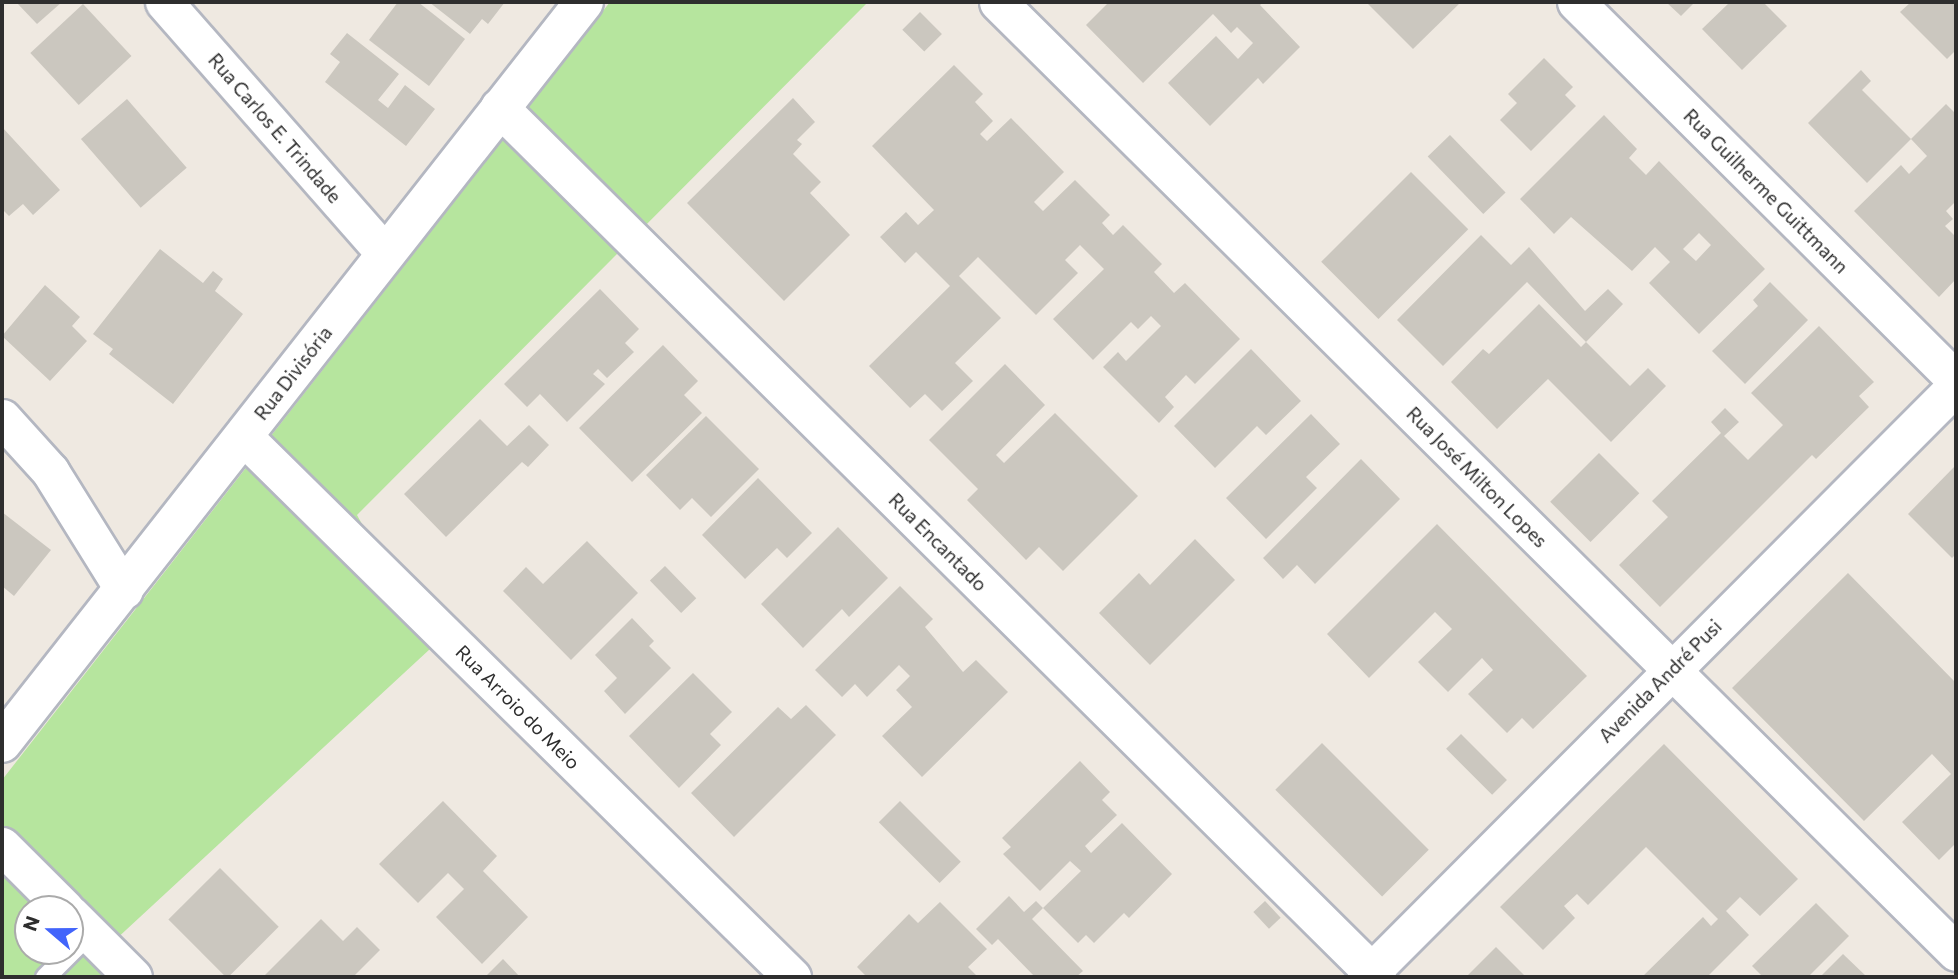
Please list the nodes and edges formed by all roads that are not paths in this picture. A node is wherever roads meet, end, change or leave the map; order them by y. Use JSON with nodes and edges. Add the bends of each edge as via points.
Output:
{"nodes":[{"id":1,"x":164,"y":2,"type":"edge"},
{"id":2,"x":584,"y":2,"type":"edge"},
{"id":3,"x":998,"y":2,"type":"edge"},
{"id":4,"x":1576,"y":2,"type":"edge"},
{"id":5,"x":499,"y":107,"type":"junction"},
{"id":6,"x":385,"y":254,"type":"junction"},
{"id":7,"x":1956,"y":380,"type":"edge"},
{"id":8,"x":1956,"y":386,"type":"edge"},
{"id":9,"x":2,"y":418,"type":"edge"},
{"id":10,"x":243,"y":436,"type":"junction"},
{"id":11,"x":124,"y":590,"type":"junction"},
{"id":12,"x":1671,"y":670,"type":"junction"},
{"id":13,"x":2,"y":743,"type":"edge"},
{"id":14,"x":2,"y":846,"type":"edge"},
{"id":15,"x":51,"y":895,"type":"edge"},
{"id":16,"x":84,"y":928,"type":"edge"},
{"id":17,"x":1956,"y":952,"type":"edge"},
{"id":18,"x":1371,"y":975,"type":"edge"},
{"id":19,"x":133,"y":977,"type":"edge"},
{"id":20,"x":792,"y":977,"type":"edge"}],
"edges":[{"from":1,"to":6,"type":"street","name":"Rua Carlos E. Trindade"},
{"from":2,"to":5,"type":"street","name":"Rua Divisória"},
{"from":3,"to":12,"type":"street","name":"Rua José Milton Lopes"},
{"from":4,"to":7,"type":"street","name":"Rua Guilherme Guittmann"},
{"from":5,"to":6,"type":"street","name":"Rua Divisória"},
{"from":5,"to":18,"type":"street","name":"Rua Encantado"},
{"from":6,"to":10,"type":"street","name":"Rua Divisória"},
{"from":8,"to":12,"type":"street","name":"Avenida André Pusi"},
{"from":9,"to":11,"type":"street","via":[[50,471]]},
{"from":10,"to":11,"type":"street","name":"Rua Divisória"},
{"from":10,"to":20,"type":"street","name":"Rua Arroio do Meio"},
{"from":11,"to":13,"type":"street","name":"Rua Divisória"},
{"from":12,"to":17,"type":"street","name":"Rua José Milton Lopes"},
{"from":12,"to":18,"type":"street","name":"Avenida André Pusi"},
{"from":14,"to":15,"type":"street"},
{"from":16,"to":19,"type":"street"}]}
